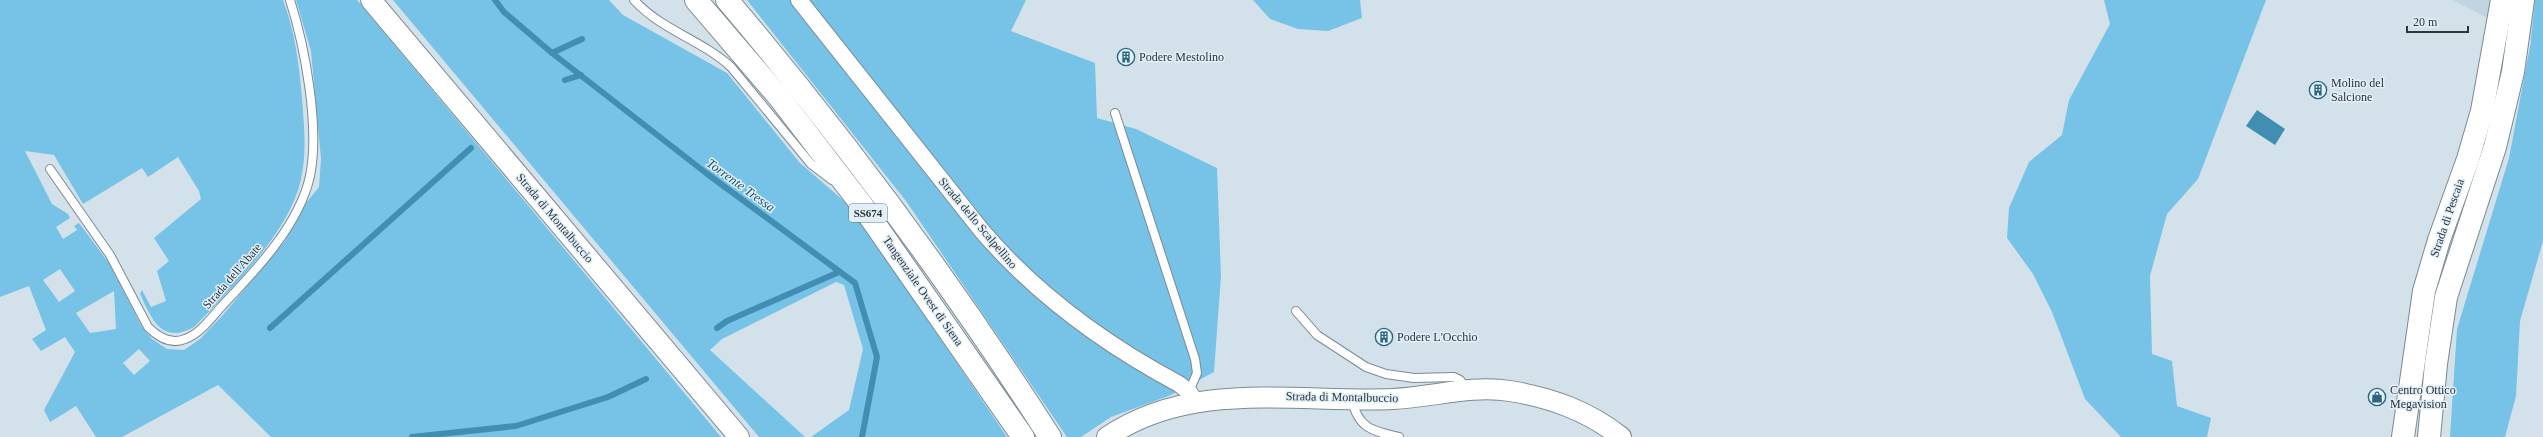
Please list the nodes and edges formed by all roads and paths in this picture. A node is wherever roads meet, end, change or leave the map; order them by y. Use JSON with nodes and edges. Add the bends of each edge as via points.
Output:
{"nodes":[{"id":1,"x":290,"y":0,"type":"edge"},
{"id":2,"x":371,"y":0,"type":"edge"},
{"id":3,"x":634,"y":0,"type":"edge"},
{"id":4,"x":696,"y":0,"type":"edge"},
{"id":5,"x":727,"y":0,"type":"edge"},
{"id":6,"x":799,"y":0,"type":"edge"},
{"id":7,"x":2502,"y":0,"type":"edge"},
{"id":8,"x":2523,"y":0,"type":"edge"},
{"id":9,"x":1115,"y":113,"type":"dead end"},
{"id":10,"x":50,"y":169,"type":"dead end"},
{"id":11,"x":862,"y":204,"type":"junction"},
{"id":12,"x":1296,"y":311,"type":"dead end"},
{"id":13,"x":1468,"y":389,"type":"junction"},
{"id":14,"x":1193,"y":397,"type":"junction"},
{"id":15,"x":1352,"y":400,"type":"junction"},
{"id":16,"x":1114,"y":432,"type":"edge"},
{"id":17,"x":739,"y":437,"type":"edge"},
{"id":18,"x":1023,"y":437,"type":"edge"},
{"id":19,"x":1050,"y":437,"type":"edge"},
{"id":20,"x":1399,"y":437,"type":"edge"},
{"id":21,"x":1621,"y":437,"type":"edge"},
{"id":22,"x":2403,"y":437,"type":"edge"},
{"id":23,"x":2429,"y":437,"type":"edge"}],
"edges":[{"from":1,"to":10,"type":"lane","name":"Strada dell'Abate","via":[[302,45],[307,82],[312,134],[309,177],[303,198],[277,242],[231,297],[195,334],[184,340],[171,341],[158,336],[148,327],[110,255]]},
{"from":2,"to":17,"type":"street","name":"Strada di Montalbuccio"},
{"from":3,"to":11,"type":"lane","via":[[661,23],[722,58],[811,164]]},
{"from":4,"to":11,"type":"main road","name":"Tangenziale Ovest di Siena","number":"SS674","via":[[779,97]]},
{"from":5,"to":19,"type":"main road","name":"Tangenziale Ovest di Siena","number":"SS674","via":[[795,80],[880,191],[960,302]]},
{"from":6,"to":14,"type":"street","name":"Strada dello Scalpellino","via":[[977,225],[1010,262],[1078,320]]},
{"from":7,"to":22,"type":"main road","name":"Strada di Pescaia","via":[[2482,111],[2426,286]]},
{"from":8,"to":23,"type":"main road","name":"Strada di Pescaia","via":[[2513,72],[2499,132],[2446,297]]},
{"from":9,"to":14,"type":"lane","via":[[1195,359],[1197,373]]},
{"from":11,"to":18,"type":"main road","name":"Tangenziale Ovest di Siena","number":"SS674"},
{"from":12,"to":13,"type":"lane","via":[[1317,336],[1366,367],[1409,377],[1454,377]]},
{"from":13,"to":15,"type":"street","name":"Strada di Montalbuccio","via":[[1396,398]]},
{"from":13,"to":21,"type":"street","name":"Strada di Montalbuccio","via":[[1511,391],[1566,405],[1596,419]]},
{"from":14,"to":15,"type":"street","name":"Strada di Montalbuccio","via":[[1255,396]]},
{"from":14,"to":16,"type":"street","name":"Strada di Montalbuccio"},
{"from":15,"to":20,"type":"lane","via":[[1355,415],[1360,422],[1375,431]]}]}
